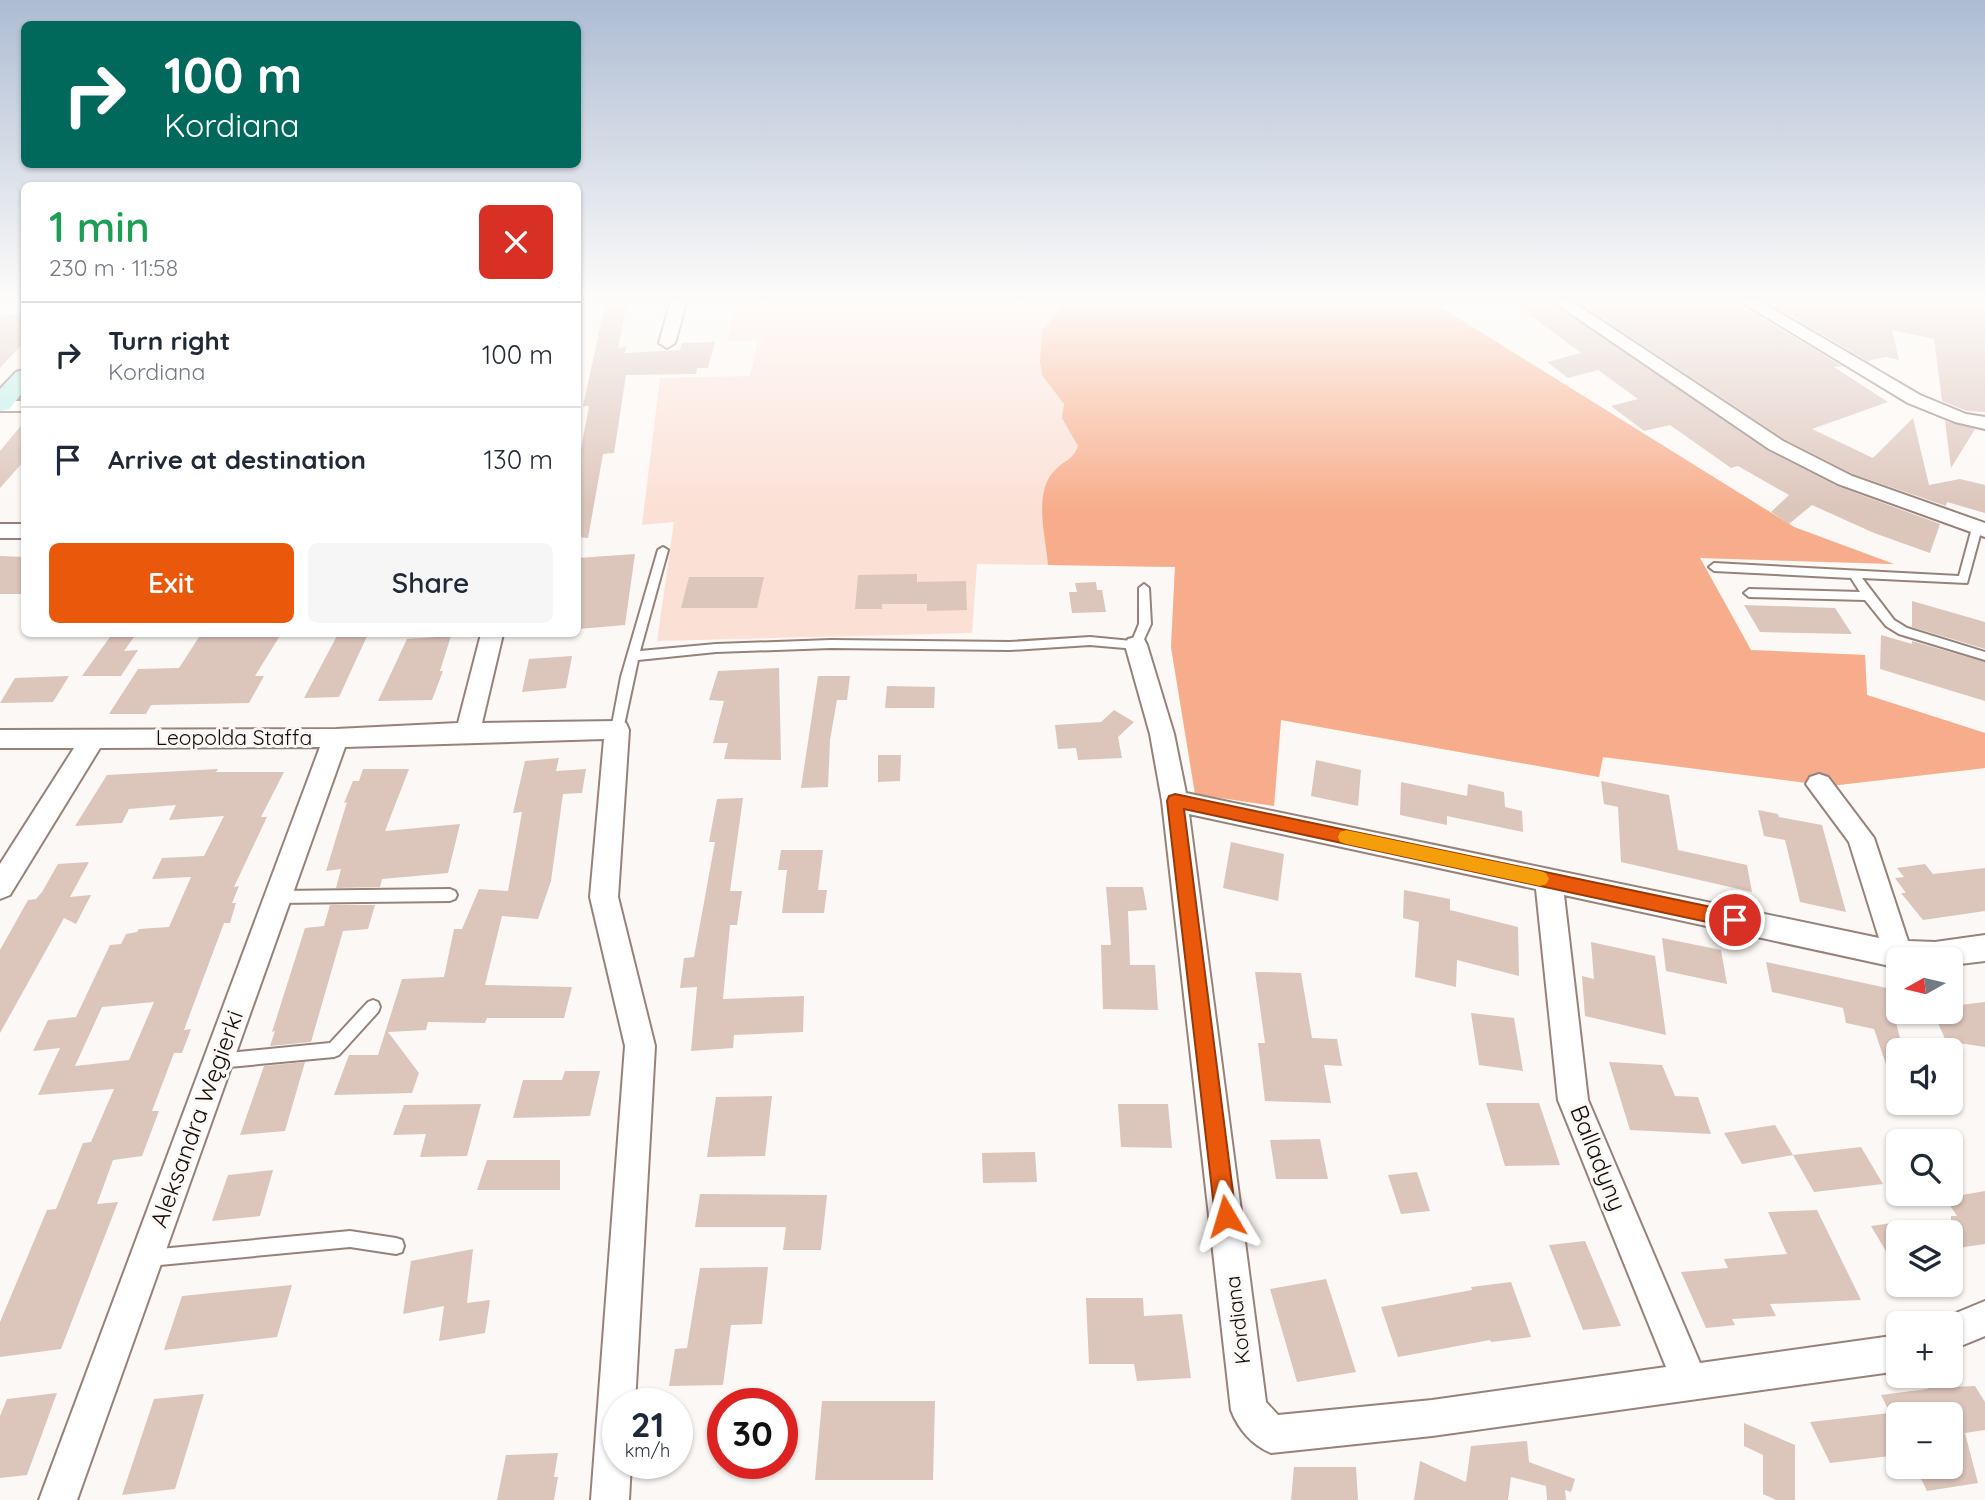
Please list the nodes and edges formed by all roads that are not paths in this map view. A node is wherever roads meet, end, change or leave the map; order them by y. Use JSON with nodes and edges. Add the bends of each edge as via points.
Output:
{"nodes":[{"id":1,"x":1664,"y":370,"type":"edge"},
{"id":2,"x":1865,"y":370,"type":"edge"},
{"id":3,"x":21,"y":380,"type":"edge"},
{"id":4,"x":0,"y":405,"type":"edge"},
{"id":5,"x":21,"y":406,"type":"edge"},
{"id":6,"x":1985,"y":423,"type":"edge"},
{"id":7,"x":1981,"y":529,"type":"edge"},
{"id":8,"x":0,"y":531,"type":"edge"},
{"id":9,"x":21,"y":531,"type":"edge"},
{"id":10,"x":663,"y":550,"type":"dead end"},
{"id":11,"x":1714,"y":567,"type":"dead end"},
{"id":12,"x":1853,"y":573,"type":"junction"},
{"id":13,"x":1143,"y":587,"type":"dead end"},
{"id":14,"x":1749,"y":593,"type":"dead end"},
{"id":15,"x":1868,"y":596,"type":"junction"},
{"id":16,"x":491,"y":637,"type":"edge"},
{"id":17,"x":1136,"y":645,"type":"junction"},
{"id":18,"x":634,"y":656,"type":"junction"},
{"id":19,"x":1985,"y":656,"type":"edge"},
{"id":20,"x":617,"y":730,"type":"junction"},
{"id":21,"x":468,"y":732,"type":"junction"},
{"id":22,"x":336,"y":737,"type":"junction"},
{"id":23,"x":0,"y":739,"type":"edge"},
{"id":24,"x":92,"y":740,"type":"junction"},
{"id":25,"x":1819,"y":784,"type":"dead end"},
{"id":26,"x":1175,"y":801,"type":"junction"},
{"id":27,"x":1549,"y":880,"type":"junction"},
{"id":28,"x":0,"y":887,"type":"edge"},
{"id":29,"x":450,"y":895,"type":"dead end"},
{"id":30,"x":278,"y":897,"type":"junction"},
{"id":31,"x":1896,"y":947,"type":"edge"},
{"id":32,"x":1985,"y":948,"type":"edge"},
{"id":33,"x":1886,"y":950,"type":"edge"},
{"id":34,"x":1964,"y":951,"type":"edge"},
{"id":35,"x":373,"y":1007,"type":"dead end"},
{"id":36,"x":217,"y":1061,"type":"junction"},
{"id":37,"x":396,"y":1245,"type":"dead end"},
{"id":38,"x":146,"y":1258,"type":"junction"},
{"id":39,"x":1985,"y":1318,"type":"edge"},
{"id":40,"x":1963,"y":1327,"type":"edge"},
{"id":41,"x":1886,"y":1355,"type":"edge"},
{"id":42,"x":1690,"y":1382,"type":"junction"},
{"id":43,"x":58,"y":1500,"type":"edge"},
{"id":44,"x":610,"y":1500,"type":"edge"}],
"edges":[{"from":1,"to":7,"type":"street","via":[[1776,445],[1845,480]]},
{"from":2,"to":6,"type":"street","via":[[1914,399]]},
{"from":3,"to":4,"type":"street"},
{"from":4,"to":5,"type":"street"},
{"from":7,"to":12,"type":"lane","via":[[1963,580]]},
{"from":8,"to":9,"type":"street"},
{"from":10,"to":18,"type":"lane"},
{"from":11,"to":12,"type":"lane"},
{"from":12,"to":15,"type":"lane"},
{"from":13,"to":17,"type":"lane","via":[[1145,624]]},
{"from":14,"to":15,"type":"lane"},
{"from":15,"to":19,"type":"lane","via":[[1890,623],[1903,631]]},
{"from":16,"to":21,"type":"street"},
{"from":17,"to":18,"type":"lane","via":[[1090,641],[1010,646],[831,643]]},
{"from":17,"to":26,"type":"street","name":"Kordiana"},
{"from":18,"to":20,"type":"lane"},
{"from":20,"to":21,"type":"street","name":"Leopolda Staffa"},
{"from":20,"to":44,"type":"street","via":[[604,897],[640,1046]]},
{"from":21,"to":22,"type":"street","name":"Leopolda Staffa"},
{"from":22,"to":24,"type":"street","name":"Leopolda Staffa"},
{"from":22,"to":30,"type":"street","name":"Aleksandra Węgierki"},
{"from":23,"to":24,"type":"street","name":"Leopolda Staffa"},
{"from":24,"to":28,"type":"street"},
{"from":25,"to":31,"type":"street","via":[[1861,838]]},
{"from":26,"to":27,"type":"street"},
{"from":26,"to":42,"type":"street","name":"Kordiana","via":[[1249,1410],[1271,1434],[1432,1418]]},
{"from":27,"to":33,"type":"street"},
{"from":27,"to":42,"type":"street","name":"Balladyny","via":[[1573,1100]]},
{"from":29,"to":30,"type":"lane"},
{"from":30,"to":36,"type":"street","name":"Aleksandra Węgierki"},
{"from":32,"to":34,"type":"street"},
{"from":35,"to":36,"type":"lane","via":[[334,1050]]},
{"from":36,"to":38,"type":"street","name":"Aleksandra Węgierki"},
{"from":37,"to":38,"type":"lane","via":[[349,1239]]},
{"from":38,"to":43,"type":"street","name":"Aleksandra Węgierki"},
{"from":39,"to":40,"type":"street"},
{"from":41,"to":42,"type":"street"}]}
